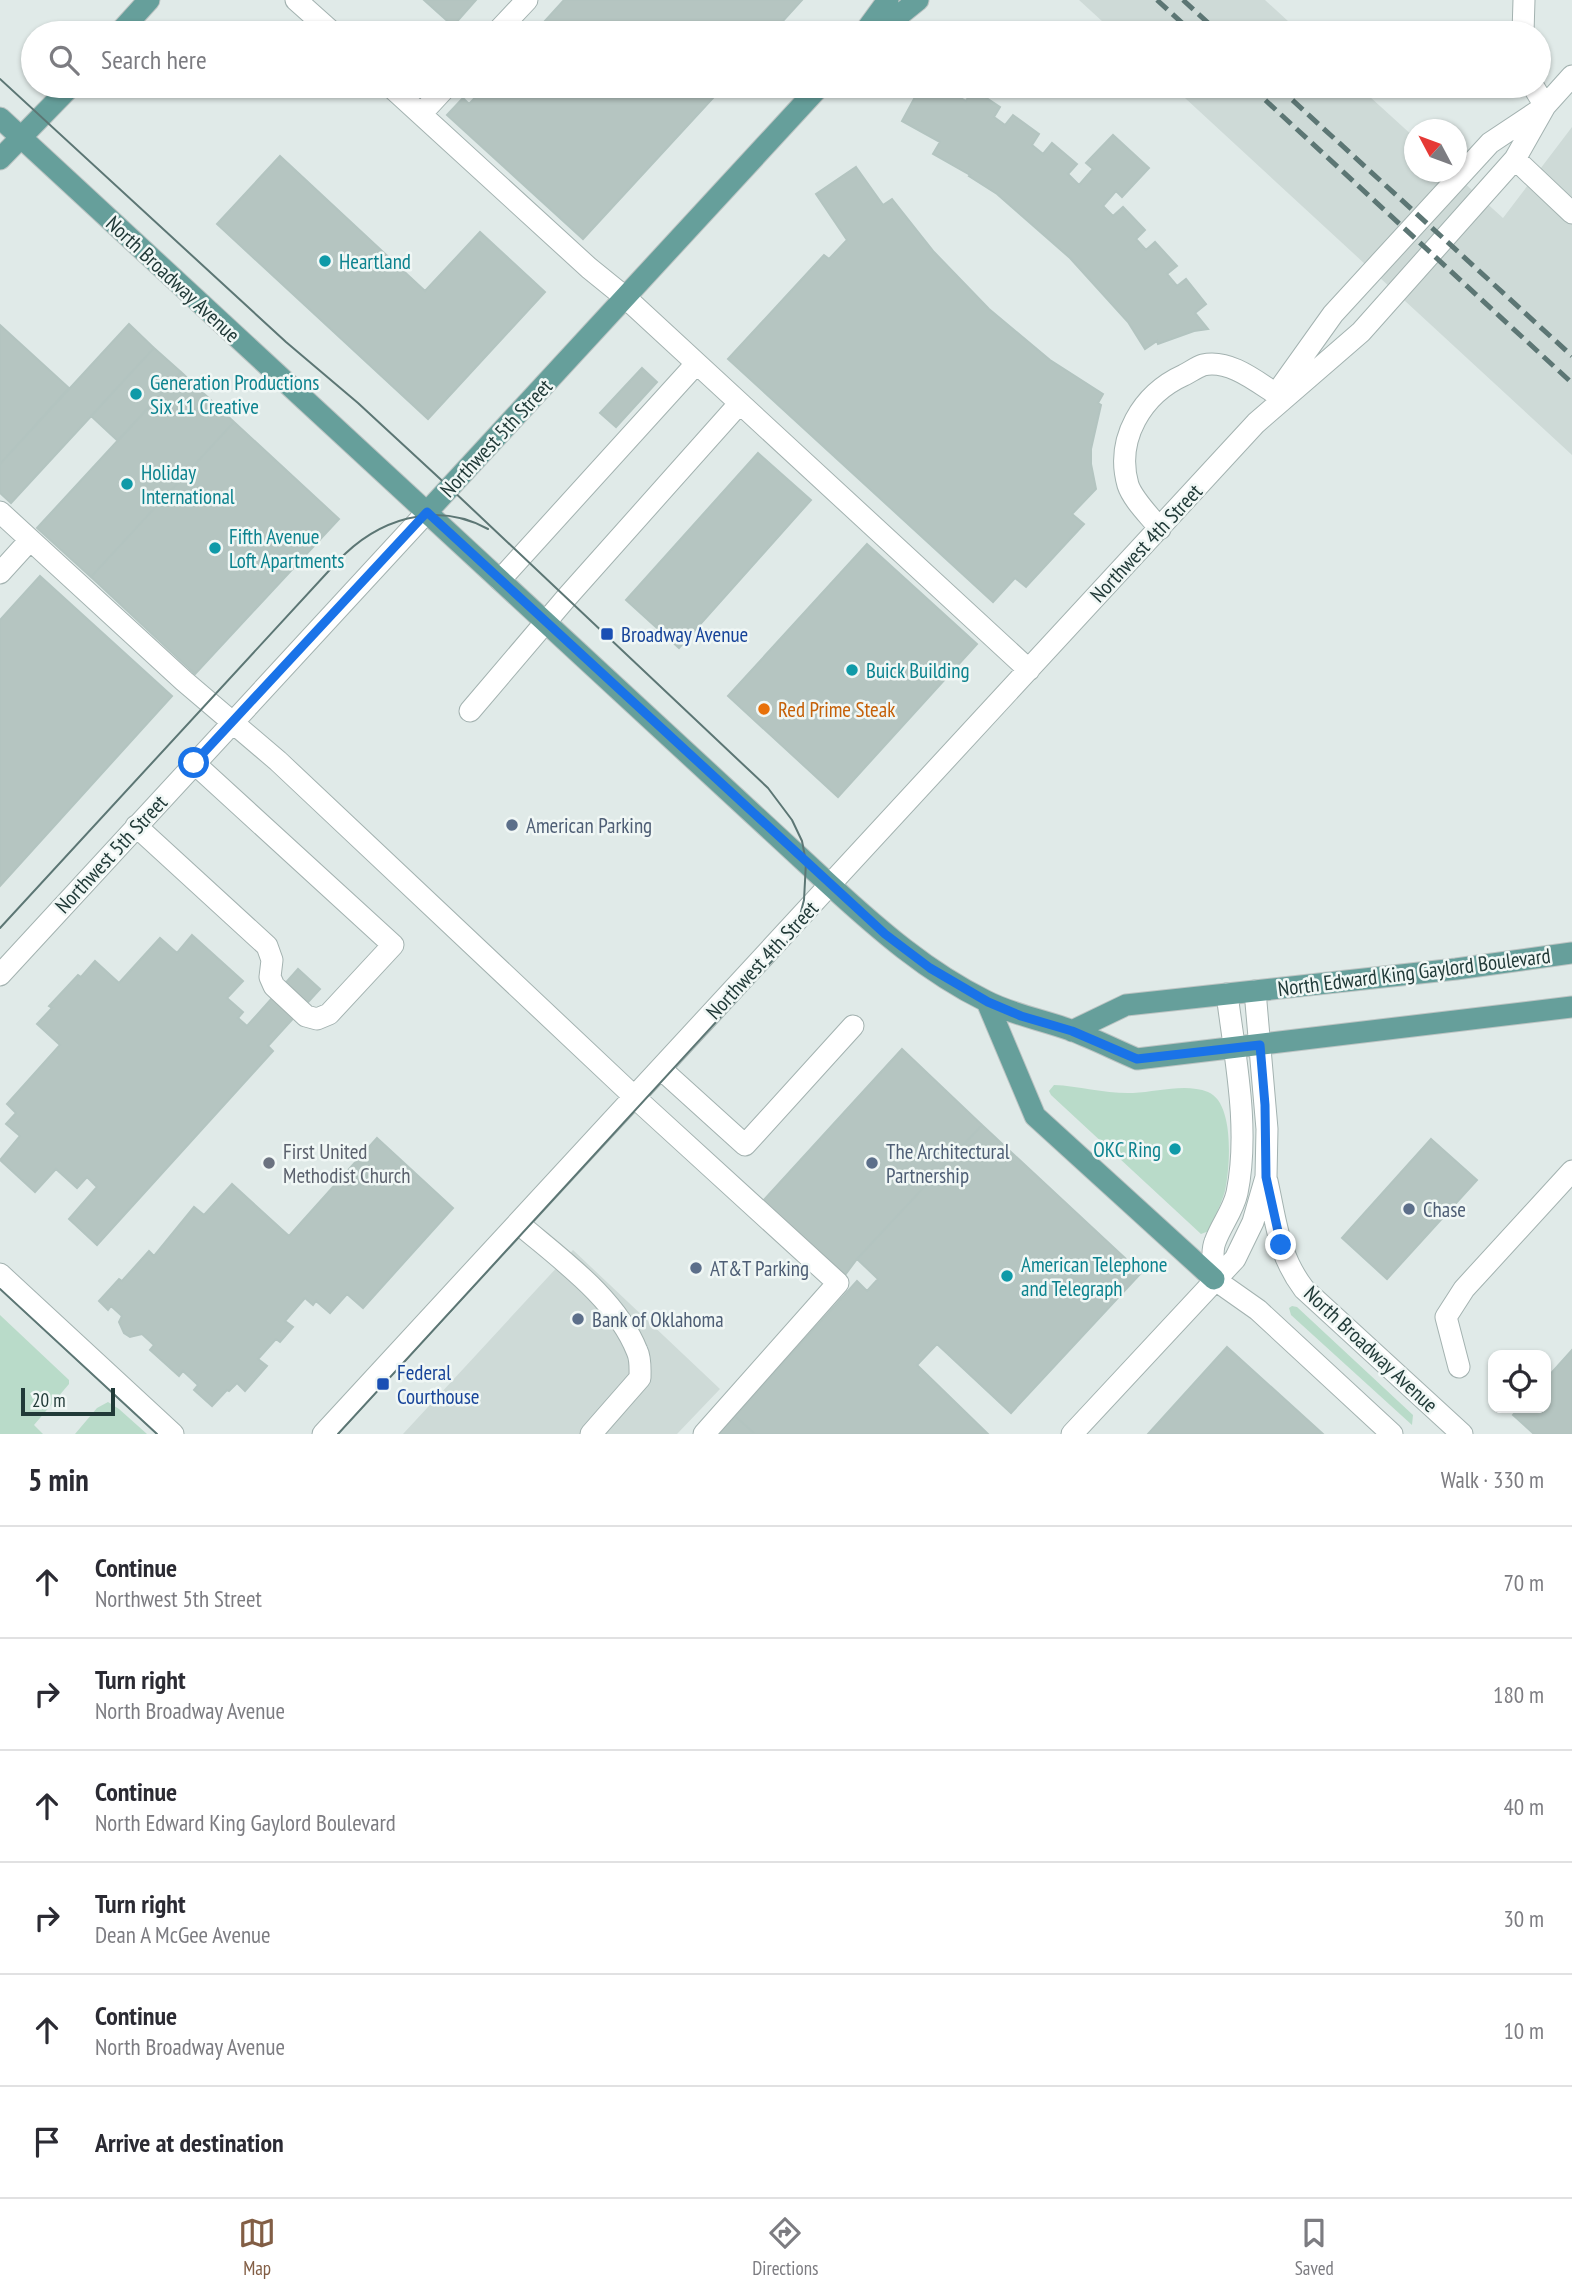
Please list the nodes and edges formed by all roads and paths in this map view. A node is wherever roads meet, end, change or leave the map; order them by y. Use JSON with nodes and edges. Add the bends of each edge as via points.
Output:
{"nodes":[{"id":1,"x":149,"y":0,"type":"edge"},
{"id":2,"x":296,"y":0,"type":"edge"},
{"id":3,"x":527,"y":0,"type":"edge"},
{"id":4,"x":888,"y":0,"type":"edge"},
{"id":5,"x":918,"y":0,"type":"edge"},
{"id":6,"x":1524,"y":0,"type":"edge"},
{"id":7,"x":130,"y":21,"type":"edge"},
{"id":8,"x":320,"y":21,"type":"edge"},
{"id":9,"x":507,"y":21,"type":"edge"},
{"id":10,"x":873,"y":21,"type":"edge"},
{"id":11,"x":892,"y":21,"type":"edge"},
{"id":12,"x":1523,"y":21,"type":"edge"},
{"id":13,"x":1572,"y":76,"type":"edge"},
{"id":14,"x":59,"y":98,"type":"edge"},
{"id":15,"x":403,"y":98,"type":"edge"},
{"id":16,"x":436,"y":98,"type":"edge"},
{"id":17,"x":809,"y":98,"type":"edge"},
{"id":18,"x":1540,"y":98,"type":"edge"},
{"id":19,"x":1545,"y":106,"type":"junction"},
{"id":20,"x":421,"y":114,"type":"junction"},
{"id":21,"x":0,"y":118,"type":"edge"},
{"id":22,"x":21,"y":138,"type":"junction"},
{"id":23,"x":0,"y":159,"type":"edge"},
{"id":24,"x":1515,"y":159,"type":"junction"},
{"id":25,"x":1572,"y":213,"type":"edge"},
{"id":26,"x":626,"y":298,"type":"junction"},
{"id":27,"x":696,"y":364,"type":"junction"},
{"id":28,"x":1276,"y":394,"type":"junction"},
{"id":29,"x":739,"y":404,"type":"junction"},
{"id":30,"x":1256,"y":423,"type":"junction"},
{"id":31,"x":0,"y":512,"type":"edge"},
{"id":32,"x":427,"y":512,"type":"junction"},
{"id":33,"x":1160,"y":529,"type":"junction"},
{"id":34,"x":30,"y":540,"type":"junction"},
{"id":35,"x":0,"y":573,"type":"edge"},
{"id":36,"x":500,"y":580,"type":"junction"},
{"id":37,"x":547,"y":622,"type":"junction"},
{"id":38,"x":1029,"y":670,"type":"junction"},
{"id":39,"x":470,"y":711,"type":"dead end"},
{"id":40,"x":232,"y":722,"type":"junction"},
{"id":41,"x":194,"y":763,"type":"junction"},
{"id":42,"x":136,"y":826,"type":"junction"},
{"id":43,"x":830,"y":885,"type":"junction"},
{"id":44,"x":1572,"y":953,"type":"edge"},
{"id":45,"x":0,"y":975,"type":"edge"},
{"id":46,"x":1255,"y":991,"type":"junction"},
{"id":47,"x":1227,"y":994,"type":"junction"},
{"id":48,"x":988,"y":1002,"type":"junction"},
{"id":49,"x":1572,"y":1007,"type":"edge"},
{"id":50,"x":853,"y":1026,"type":"dead end"},
{"id":51,"x":1072,"y":1031,"type":"junction"},
{"id":52,"x":1260,"y":1045,"type":"junction"},
{"id":53,"x":1234,"y":1048,"type":"junction"},
{"id":54,"x":661,"y":1069,"type":"junction"},
{"id":55,"x":635,"y":1097,"type":"junction"},
{"id":56,"x":1572,"y":1171,"type":"edge"},
{"id":57,"x":1266,"y":1177,"type":"junction"},
{"id":58,"x":518,"y":1223,"type":"junction"},
{"id":59,"x":0,"y":1274,"type":"edge"},
{"id":60,"x":1214,"y":1279,"type":"junction"},
{"id":61,"x":1459,"y":1367,"type":"dead end"},
{"id":62,"x":173,"y":1434,"type":"edge"},
{"id":63,"x":323,"y":1434,"type":"edge"},
{"id":64,"x":591,"y":1434,"type":"edge"},
{"id":65,"x":704,"y":1434,"type":"edge"},
{"id":66,"x":1072,"y":1434,"type":"edge"},
{"id":67,"x":1392,"y":1434,"type":"edge"},
{"id":68,"x":1462,"y":1434,"type":"edge"}],
"edges":[{"from":1,"to":7,"type":"main road"},
{"from":2,"to":8,"type":"street"},
{"from":3,"to":9,"type":"street"},
{"from":4,"to":10,"type":"main road"},
{"from":5,"to":11,"type":"main road"},
{"from":6,"to":12,"type":"street"},
{"from":13,"to":19,"type":"street"},
{"from":14,"to":22,"type":"main road"},
{"from":15,"to":20,"type":"street"},
{"from":16,"to":20,"type":"street"},
{"from":17,"to":26,"type":"main road","name":"Northwest 5th Street"},
{"from":18,"to":19,"type":"street"},
{"from":19,"to":24,"type":"street","name":"Northwest 4th Street"},
{"from":19,"to":28,"type":"street","name":"Northwest 4th Street","via":[[1490,143],[1333,314]]},
{"from":20,"to":26,"type":"street"},
{"from":21,"to":22,"type":"main road","name":"North Broadway Avenue"},
{"from":22,"to":23,"type":"main road"},
{"from":22,"to":32,"type":"main road","name":"North Broadway Avenue"},
{"from":24,"to":25,"type":"street"},
{"from":24,"to":30,"type":"street","name":"Northwest 4th Street","via":[[1361,332]]},
{"from":26,"to":27,"type":"street"},
{"from":26,"to":32,"type":"main road","name":"Northwest 5th Street"},
{"from":27,"to":29,"type":"street"},
{"from":27,"to":36,"type":"street"},
{"from":28,"to":30,"type":"street","name":"Northwest 4th Street"},
{"from":28,"to":33,"type":"street","via":[[1236,368],[1205,365],[1175,379],[1148,400],[1130,429],[1124,458],[1129,488]]},
{"from":29,"to":37,"type":"street"},
{"from":29,"to":38,"type":"street"},
{"from":30,"to":33,"type":"street","name":"Northwest 4th Street"},
{"from":31,"to":34,"type":"street"},
{"from":32,"to":36,"type":"main road","name":"North Broadway Avenue"},
{"from":32,"to":40,"type":"street","name":"Northwest 5th Street"},
{"from":33,"to":38,"type":"street","name":"Northwest 4th Street"},
{"from":34,"to":35,"type":"street"},
{"from":34,"to":40,"type":"street"},
{"from":36,"to":37,"type":"main road","name":"North Broadway Avenue"},
{"from":37,"to":39,"type":"street"},
{"from":37,"to":43,"type":"main road","name":"North Broadway Avenue"},
{"from":38,"to":43,"type":"street","name":"Northwest 4th Street"},
{"from":40,"to":41,"type":"street","name":"Northwest 5th Street"},
{"from":40,"to":55,"type":"street"},
{"from":41,"to":42,"type":"street","name":"Northwest 5th Street"},
{"from":41,"to":42,"type":"street","via":[[393,945],[329,1014],[317,1019],[306,1016],[274,986],[267,946]]},
{"from":42,"to":45,"type":"street","name":"Northwest 5th Street"},
{"from":43,"to":48,"type":"main road","name":"North Broadway Avenue","via":[[921,961]]},
{"from":43,"to":54,"type":"street","name":"Northwest 4th Street"},
{"from":44,"to":46,"type":"main road","name":"North Edward King Gaylord Boulevard"},
{"from":46,"to":47,"type":"main road"},
{"from":46,"to":52,"type":"street"},
{"from":47,"to":51,"type":"main road","via":[[1126,1005]]},
{"from":47,"to":53,"type":"street"},
{"from":48,"to":51,"type":"main road","name":"North Broadway Avenue"},
{"from":48,"to":60,"type":"main road","via":[[1035,1116]]},
{"from":49,"to":52,"type":"main road"},
{"from":50,"to":54,"type":"street","via":[[745,1145]]},
{"from":51,"to":53,"type":"main road","via":[[1137,1059]]},
{"from":52,"to":53,"type":"main road"},
{"from":52,"to":57,"type":"street"},
{"from":53,"to":60,"type":"street","via":[[1240,1114],[1237,1194],[1214,1244]]},
{"from":54,"to":55,"type":"street","name":"Northwest 4th Street"},
{"from":55,"to":58,"type":"street","name":"Northwest 4th Street"},
{"from":55,"to":65,"type":"street","via":[[838,1283]]},
{"from":56,"to":61,"type":"street","via":[[1464,1289],[1446,1317]]},
{"from":57,"to":60,"type":"street","via":[[1253,1222],[1235,1259]]},
{"from":57,"to":68,"type":"street","name":"North Broadway Avenue","via":[[1281,1245],[1290,1270],[1304,1289]]},
{"from":58,"to":63,"type":"street","name":"Northwest 4th Street"},
{"from":58,"to":64,"type":"street","via":[[593,1287],[638,1353],[640,1378]]},
{"from":59,"to":62,"type":"street"},
{"from":60,"to":66,"type":"street"},
{"from":60,"to":67,"type":"street","via":[[1258,1310]]}]}
